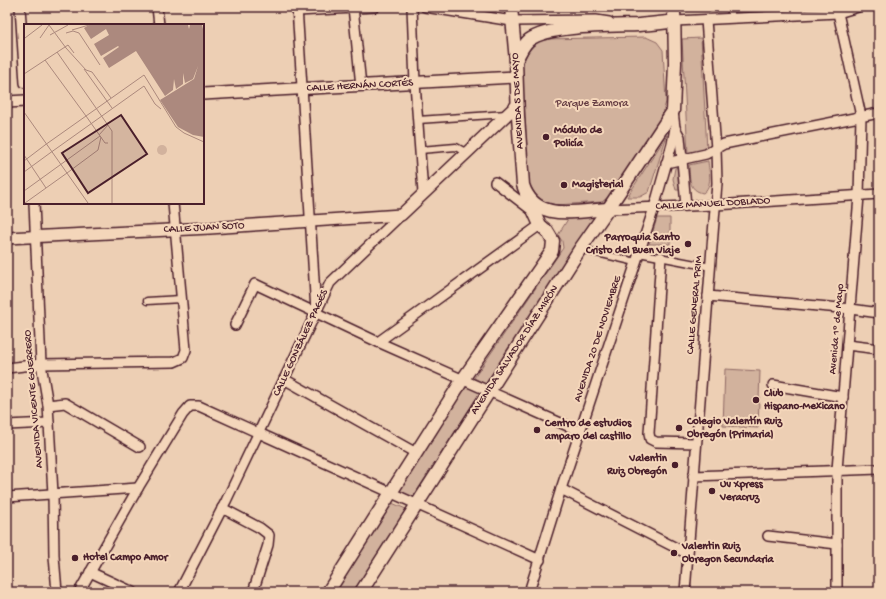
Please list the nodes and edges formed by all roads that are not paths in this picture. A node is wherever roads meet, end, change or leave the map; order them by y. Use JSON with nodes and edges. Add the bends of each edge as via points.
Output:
{"nodes":[{"id":1,"x":20,"y":7,"type":"edge"},
{"id":2,"x":157,"y":7,"type":"edge"},
{"id":3,"x":375,"y":7,"type":"edge"},
{"id":4,"x":412,"y":7,"type":"edge"},
{"id":5,"x":425,"y":7,"type":"edge"},
{"id":6,"x":511,"y":7,"type":"edge"},
{"id":7,"x":674,"y":7,"type":"edge"},
{"id":8,"x":731,"y":7,"type":"edge"},
{"id":9,"x":858,"y":7,"type":"edge"},
{"id":10,"x":353,"y":8,"type":"edge"},
{"id":11,"x":297,"y":9,"type":"edge"},
{"id":12,"x":838,"y":10,"type":"edge"},
{"id":13,"x":731,"y":19,"type":"junction"},
{"id":14,"x":706,"y":20,"type":"junction"},
{"id":15,"x":512,"y":21,"type":"junction"},
{"id":16,"x":675,"y":22,"type":"junction"},
{"id":17,"x":159,"y":24,"type":"edge"},
{"id":18,"x":630,"y":25,"type":"junction"},
{"id":19,"x":516,"y":61,"type":"junction"},
{"id":20,"x":24,"y":68,"type":"edge"},
{"id":21,"x":516,"y":77,"type":"junction"},
{"id":22,"x":415,"y":83,"type":"junction"},
{"id":23,"x":361,"y":86,"type":"junction"},
{"id":24,"x":302,"y":89,"type":"junction"},
{"id":25,"x":204,"y":94,"type":"edge"},
{"id":26,"x":24,"y":101,"type":"edge"},
{"id":27,"x":7,"y":102,"type":"edge"},
{"id":28,"x":513,"y":109,"type":"junction"},
{"id":29,"x":673,"y":111,"type":"junction"},
{"id":30,"x":879,"y":113,"type":"edge"},
{"id":31,"x":861,"y":116,"type":"junction"},
{"id":32,"x":418,"y":120,"type":"junction"},
{"id":33,"x":674,"y":128,"type":"junction"},
{"id":34,"x":716,"y":148,"type":"junction"},
{"id":35,"x":420,"y":150,"type":"junction"},
{"id":36,"x":466,"y":153,"type":"junction"},
{"id":37,"x":683,"y":160,"type":"junction"},
{"id":38,"x":666,"y":163,"type":"junction"},
{"id":39,"x":495,"y":182,"type":"dead end"},
{"id":40,"x":423,"y":193,"type":"junction"},
{"id":41,"x":879,"y":194,"type":"edge"},
{"id":42,"x":859,"y":196,"type":"junction"},
{"id":43,"x":34,"y":204,"type":"edge"},
{"id":44,"x":173,"y":204,"type":"edge"},
{"id":45,"x":716,"y":205,"type":"junction"},
{"id":46,"x":686,"y":206,"type":"junction"},
{"id":47,"x":654,"y":208,"type":"junction"},
{"id":48,"x":538,"y":209,"type":"junction"},
{"id":49,"x":608,"y":209,"type":"junction"},
{"id":50,"x":401,"y":215,"type":"junction"},
{"id":51,"x":310,"y":222,"type":"junction"},
{"id":52,"x":540,"y":225,"type":"junction"},
{"id":53,"x":175,"y":230,"type":"junction"},
{"id":54,"x":36,"y":236,"type":"junction"},
{"id":55,"x":7,"y":238,"type":"edge"},
{"id":56,"x":580,"y":249,"type":"junction"},
{"id":57,"x":637,"y":257,"type":"junction"},
{"id":58,"x":661,"y":257,"type":"junction"},
{"id":59,"x":711,"y":267,"type":"junction"},
{"id":60,"x":708,"y":296,"type":"junction"},
{"id":61,"x":181,"y":299,"type":"junction"},
{"id":62,"x":147,"y":301,"type":"dead end"},
{"id":63,"x":851,"y":309,"type":"junction"},
{"id":64,"x":316,"y":312,"type":"junction"},
{"id":65,"x":879,"y":313,"type":"edge"},
{"id":66,"x":235,"y":325,"type":"dead end"},
{"id":67,"x":378,"y":342,"type":"junction"},
{"id":68,"x":847,"y":345,"type":"junction"},
{"id":69,"x":879,"y":348,"type":"edge"},
{"id":70,"x":41,"y":364,"type":"junction"},
{"id":71,"x":7,"y":368,"type":"edge"},
{"id":72,"x":284,"y":379,"type":"junction"},
{"id":73,"x":463,"y":379,"type":"junction"},
{"id":74,"x":773,"y":385,"type":"dead end"},
{"id":75,"x":489,"y":391,"type":"junction"},
{"id":76,"x":843,"y":397,"type":"junction"},
{"id":77,"x":48,"y":405,"type":"junction"},
{"id":78,"x":49,"y":423,"type":"junction"},
{"id":79,"x":7,"y":425,"type":"edge"},
{"id":80,"x":581,"y":432,"type":"junction"},
{"id":81,"x":259,"y":433,"type":"junction"},
{"id":82,"x":696,"y":442,"type":"junction"},
{"id":83,"x":140,"y":447,"type":"dead end"},
{"id":84,"x":416,"y":453,"type":"junction"},
{"id":85,"x":879,"y":469,"type":"edge"},
{"id":86,"x":837,"y":470,"type":"junction"},
{"id":87,"x":693,"y":476,"type":"junction"},
{"id":88,"x":138,"y":488,"type":"junction"},
{"id":89,"x":561,"y":489,"type":"junction"},
{"id":90,"x":391,"y":493,"type":"junction"},
{"id":91,"x":53,"y":494,"type":"junction"},
{"id":92,"x":7,"y":497,"type":"edge"},
{"id":93,"x":416,"y":505,"type":"junction"},
{"id":94,"x":222,"y":508,"type":"junction"},
{"id":95,"x":768,"y":536,"type":"dead end"},
{"id":96,"x":837,"y":544,"type":"junction"},
{"id":97,"x":688,"y":554,"type":"junction"},
{"id":98,"x":540,"y":560,"type":"junction"},
{"id":99,"x":90,"y":572,"type":"junction"},
{"id":100,"x":57,"y":592,"type":"edge"},
{"id":101,"x":79,"y":592,"type":"edge"},
{"id":102,"x":133,"y":592,"type":"edge"},
{"id":103,"x":179,"y":592,"type":"edge"},
{"id":104,"x":253,"y":592,"type":"edge"},
{"id":105,"x":328,"y":592,"type":"edge"},
{"id":106,"x":361,"y":592,"type":"edge"},
{"id":107,"x":530,"y":592,"type":"edge"},
{"id":108,"x":685,"y":592,"type":"edge"},
{"id":109,"x":837,"y":592,"type":"edge"}],
"edges":[{"from":1,"to":20,"type":"street"},
{"from":2,"to":17,"type":"street"},
{"from":3,"to":10,"type":"street"},
{"from":4,"to":22,"type":"street"},
{"from":5,"to":15,"type":"street"},
{"from":6,"to":15,"type":"main road","name":"AVENIDA 5 DE MAYO"},
{"from":7,"to":16,"type":"main road"},
{"from":8,"to":13,"type":"street"},
{"from":9,"to":12,"type":"street"},
{"from":10,"to":11,"type":"street"},
{"from":10,"to":23,"type":"street"},
{"from":11,"to":24,"type":"street"},
{"from":12,"to":13,"type":"street"},
{"from":12,"to":31,"type":"street","name":"Avenida 1º de Mayo"},
{"from":13,"to":14,"type":"street"},
{"from":14,"to":16,"type":"street"},
{"from":14,"to":34,"type":"street","name":"CALLE GENERAL PRIM"},
{"from":15,"to":18,"type":"street","via":[[596,17]]},
{"from":15,"to":19,"type":"main road","name":"AVENIDA 5 DE MAYO"},
{"from":16,"to":18,"type":"main road"},
{"from":16,"to":29,"type":"main road"},
{"from":18,"to":19,"type":"main road","via":[[573,28],[543,34],[529,40]]},
{"from":19,"to":21,"type":"main road","name":"AVENIDA 5 DE MAYO"},
{"from":21,"to":22,"type":"street","name":"CALLE HERNÁN CORTÉS"},
{"from":21,"to":28,"type":"main road","name":"AVENIDA 5 DE MAYO"},
{"from":22,"to":23,"type":"street","name":"CALLE HERNÁN CORTÉS"},
{"from":22,"to":32,"type":"street"},
{"from":23,"to":24,"type":"street","name":"CALLE HERNÁN CORTÉS"},
{"from":24,"to":25,"type":"street","name":"CALLE HERNÁN CORTÉS"},
{"from":24,"to":51,"type":"street"},
{"from":26,"to":27,"type":"street"},
{"from":28,"to":32,"type":"street"},
{"from":28,"to":36,"type":"street","name":"CALLE GONZÁLEZ PAGÉS"},
{"from":28,"to":48,"type":"main road","name":"AVENIDA 5 DE MAYO","via":[[523,185],[526,194]]},
{"from":29,"to":33,"type":"street"},
{"from":29,"to":49,"type":"main road","name":"AVENIDA SALVADOR DÍAZ MIRÓN"},
{"from":30,"to":31,"type":"street"},
{"from":31,"to":34,"type":"street","via":[[724,144]]},
{"from":31,"to":42,"type":"street","name":"Avenida 1º de Mayo"},
{"from":32,"to":35,"type":"street"},
{"from":33,"to":37,"type":"street","via":[[680,137]]},
{"from":33,"to":38,"type":"street","name":"AVENIDA 20 DE NOVIEMBRE"},
{"from":34,"to":37,"type":"street","via":[[706,154]]},
{"from":34,"to":45,"type":"street","name":"CALLE GENERAL PRIM"},
{"from":35,"to":36,"type":"street","via":[[456,147]]},
{"from":35,"to":40,"type":"street"},
{"from":36,"to":40,"type":"street","name":"CALLE GONZÁLEZ PAGÉS"},
{"from":37,"to":38,"type":"street"},
{"from":37,"to":46,"type":"street"},
{"from":38,"to":47,"type":"street","name":"AVENIDA 20 DE NOVIEMBRE"},
{"from":39,"to":48,"type":"street"},
{"from":40,"to":50,"type":"street","name":"CALLE GONZÁLEZ PAGÉS"},
{"from":41,"to":42,"type":"street","name":"CALLE MANUEL DOBLADO"},
{"from":42,"to":45,"type":"street","name":"CALLE MANUEL DOBLADO"},
{"from":42,"to":63,"type":"street","name":"Avenida 1º de Mayo"},
{"from":43,"to":54,"type":"street","name":"AVENIDA VICENTE GUERRERO"},
{"from":44,"to":53,"type":"street"},
{"from":45,"to":46,"type":"street","name":"CALLE MANUEL DOBLADO"},
{"from":45,"to":59,"type":"street","name":"CALLE GENERAL PRIM"},
{"from":46,"to":47,"type":"street","name":"CALLE MANUEL DOBLADO"},
{"from":47,"to":49,"type":"street","name":"CALLE MANUEL DOBLADO"},
{"from":47,"to":57,"type":"street","name":"AVENIDA 20 DE NOVIEMBRE"},
{"from":48,"to":49,"type":"main road","name":"CALLE MANUEL DOBLADO","via":[[559,212]]},
{"from":48,"to":52,"type":"main road"},
{"from":49,"to":56,"type":"main road","name":"AVENIDA SALVADOR DÍAZ MIRÓN"},
{"from":50,"to":51,"type":"street","name":"CALLE JUAN SOTO"},
{"from":50,"to":64,"type":"street","name":"CALLE GONZÁLEZ PAGÉS","via":[[330,283]]},
{"from":51,"to":53,"type":"street","name":"CALLE JUAN SOTO"},
{"from":51,"to":64,"type":"street"},
{"from":52,"to":67,"type":"street"},
{"from":52,"to":73,"type":"main road","via":[[553,241],[552,251]]},
{"from":53,"to":54,"type":"street","name":"CALLE JUAN SOTO"},
{"from":53,"to":61,"type":"street"},
{"from":54,"to":55,"type":"street","name":"CALLE JUAN SOTO"},
{"from":54,"to":70,"type":"street","name":"AVENIDA VICENTE GUERRERO"},
{"from":56,"to":57,"type":"street"},
{"from":56,"to":75,"type":"main road","name":"AVENIDA SALVADOR DÍAZ MIRÓN"},
{"from":57,"to":58,"type":"street"},
{"from":57,"to":80,"type":"street","name":"AVENIDA 20 DE NOVIEMBRE"},
{"from":58,"to":59,"type":"street"},
{"from":58,"to":82,"type":"street","via":[[650,439],[656,442]]},
{"from":59,"to":60,"type":"street","name":"CALLE GENERAL PRIM"},
{"from":60,"to":63,"type":"street"},
{"from":60,"to":82,"type":"street","name":"CALLE GENERAL PRIM"},
{"from":61,"to":62,"type":"street"},
{"from":61,"to":70,"type":"street","via":[[186,350],[183,358],[174,362]]},
{"from":63,"to":65,"type":"street"},
{"from":63,"to":68,"type":"street","name":"Avenida 1º de Mayo"},
{"from":64,"to":66,"type":"street","via":[[255,284]]},
{"from":64,"to":67,"type":"street"},
{"from":64,"to":72,"type":"street","name":"CALLE GONZÁLEZ PAGÉS"},
{"from":67,"to":73,"type":"street"},
{"from":68,"to":69,"type":"street"},
{"from":68,"to":76,"type":"street","name":"Avenida 1º de Mayo"},
{"from":70,"to":71,"type":"street"},
{"from":70,"to":77,"type":"street","name":"AVENIDA VICENTE GUERRERO"},
{"from":72,"to":81,"type":"street","name":"CALLE GONZÁLEZ PAGÉS"},
{"from":72,"to":84,"type":"street"},
{"from":73,"to":75,"type":"street"},
{"from":73,"to":84,"type":"main road"},
{"from":74,"to":76,"type":"street"},
{"from":75,"to":80,"type":"street"},
{"from":75,"to":93,"type":"main road","name":"AVENIDA SALVADOR DÍAZ MIRÓN"},
{"from":76,"to":86,"type":"street","name":"Avenida 1º de Mayo"},
{"from":77,"to":78,"type":"street","name":"AVENIDA VICENTE GUERRERO"},
{"from":77,"to":83,"type":"street","via":[[65,403],[74,407]]},
{"from":78,"to":79,"type":"street"},
{"from":78,"to":91,"type":"street","name":"AVENIDA VICENTE GUERRERO"},
{"from":80,"to":89,"type":"street","name":"AVENIDA 20 DE NOVIEMBRE"},
{"from":81,"to":88,"type":"street","via":[[199,406],[190,406]]},
{"from":81,"to":90,"type":"street"},
{"from":81,"to":94,"type":"street","name":"CALLE GONZÁLEZ PAGÉS"},
{"from":82,"to":87,"type":"street","name":"CALLE GENERAL PRIM"},
{"from":84,"to":90,"type":"main road"},
{"from":85,"to":86,"type":"street"},
{"from":86,"to":87,"type":"street"},
{"from":86,"to":96,"type":"street","name":"Avenida 1º de Mayo"},
{"from":87,"to":97,"type":"street","name":"CALLE GENERAL PRIM"},
{"from":88,"to":91,"type":"street"},
{"from":88,"to":99,"type":"street"},
{"from":89,"to":97,"type":"street"},
{"from":89,"to":98,"type":"street","name":"AVENIDA 20 DE NOVIEMBRE"},
{"from":90,"to":93,"type":"street"},
{"from":90,"to":105,"type":"main road"},
{"from":91,"to":92,"type":"street"},
{"from":91,"to":100,"type":"street","name":"AVENIDA VICENTE GUERRERO"},
{"from":93,"to":98,"type":"street"},
{"from":93,"to":106,"type":"main road","name":"AVENIDA SALVADOR DÍAZ MIRÓN"},
{"from":94,"to":103,"type":"street","name":"CALLE GONZÁLEZ PAGÉS"},
{"from":94,"to":104,"type":"street","via":[[269,535]]},
{"from":95,"to":96,"type":"street"},
{"from":96,"to":109,"type":"street","name":"Avenida 1º de Mayo"},
{"from":97,"to":108,"type":"street","name":"CALLE GENERAL PRIM"},
{"from":98,"to":107,"type":"street","name":"AVENIDA 20 DE NOVIEMBRE"},
{"from":99,"to":101,"type":"street"},
{"from":99,"to":102,"type":"street"}]}
